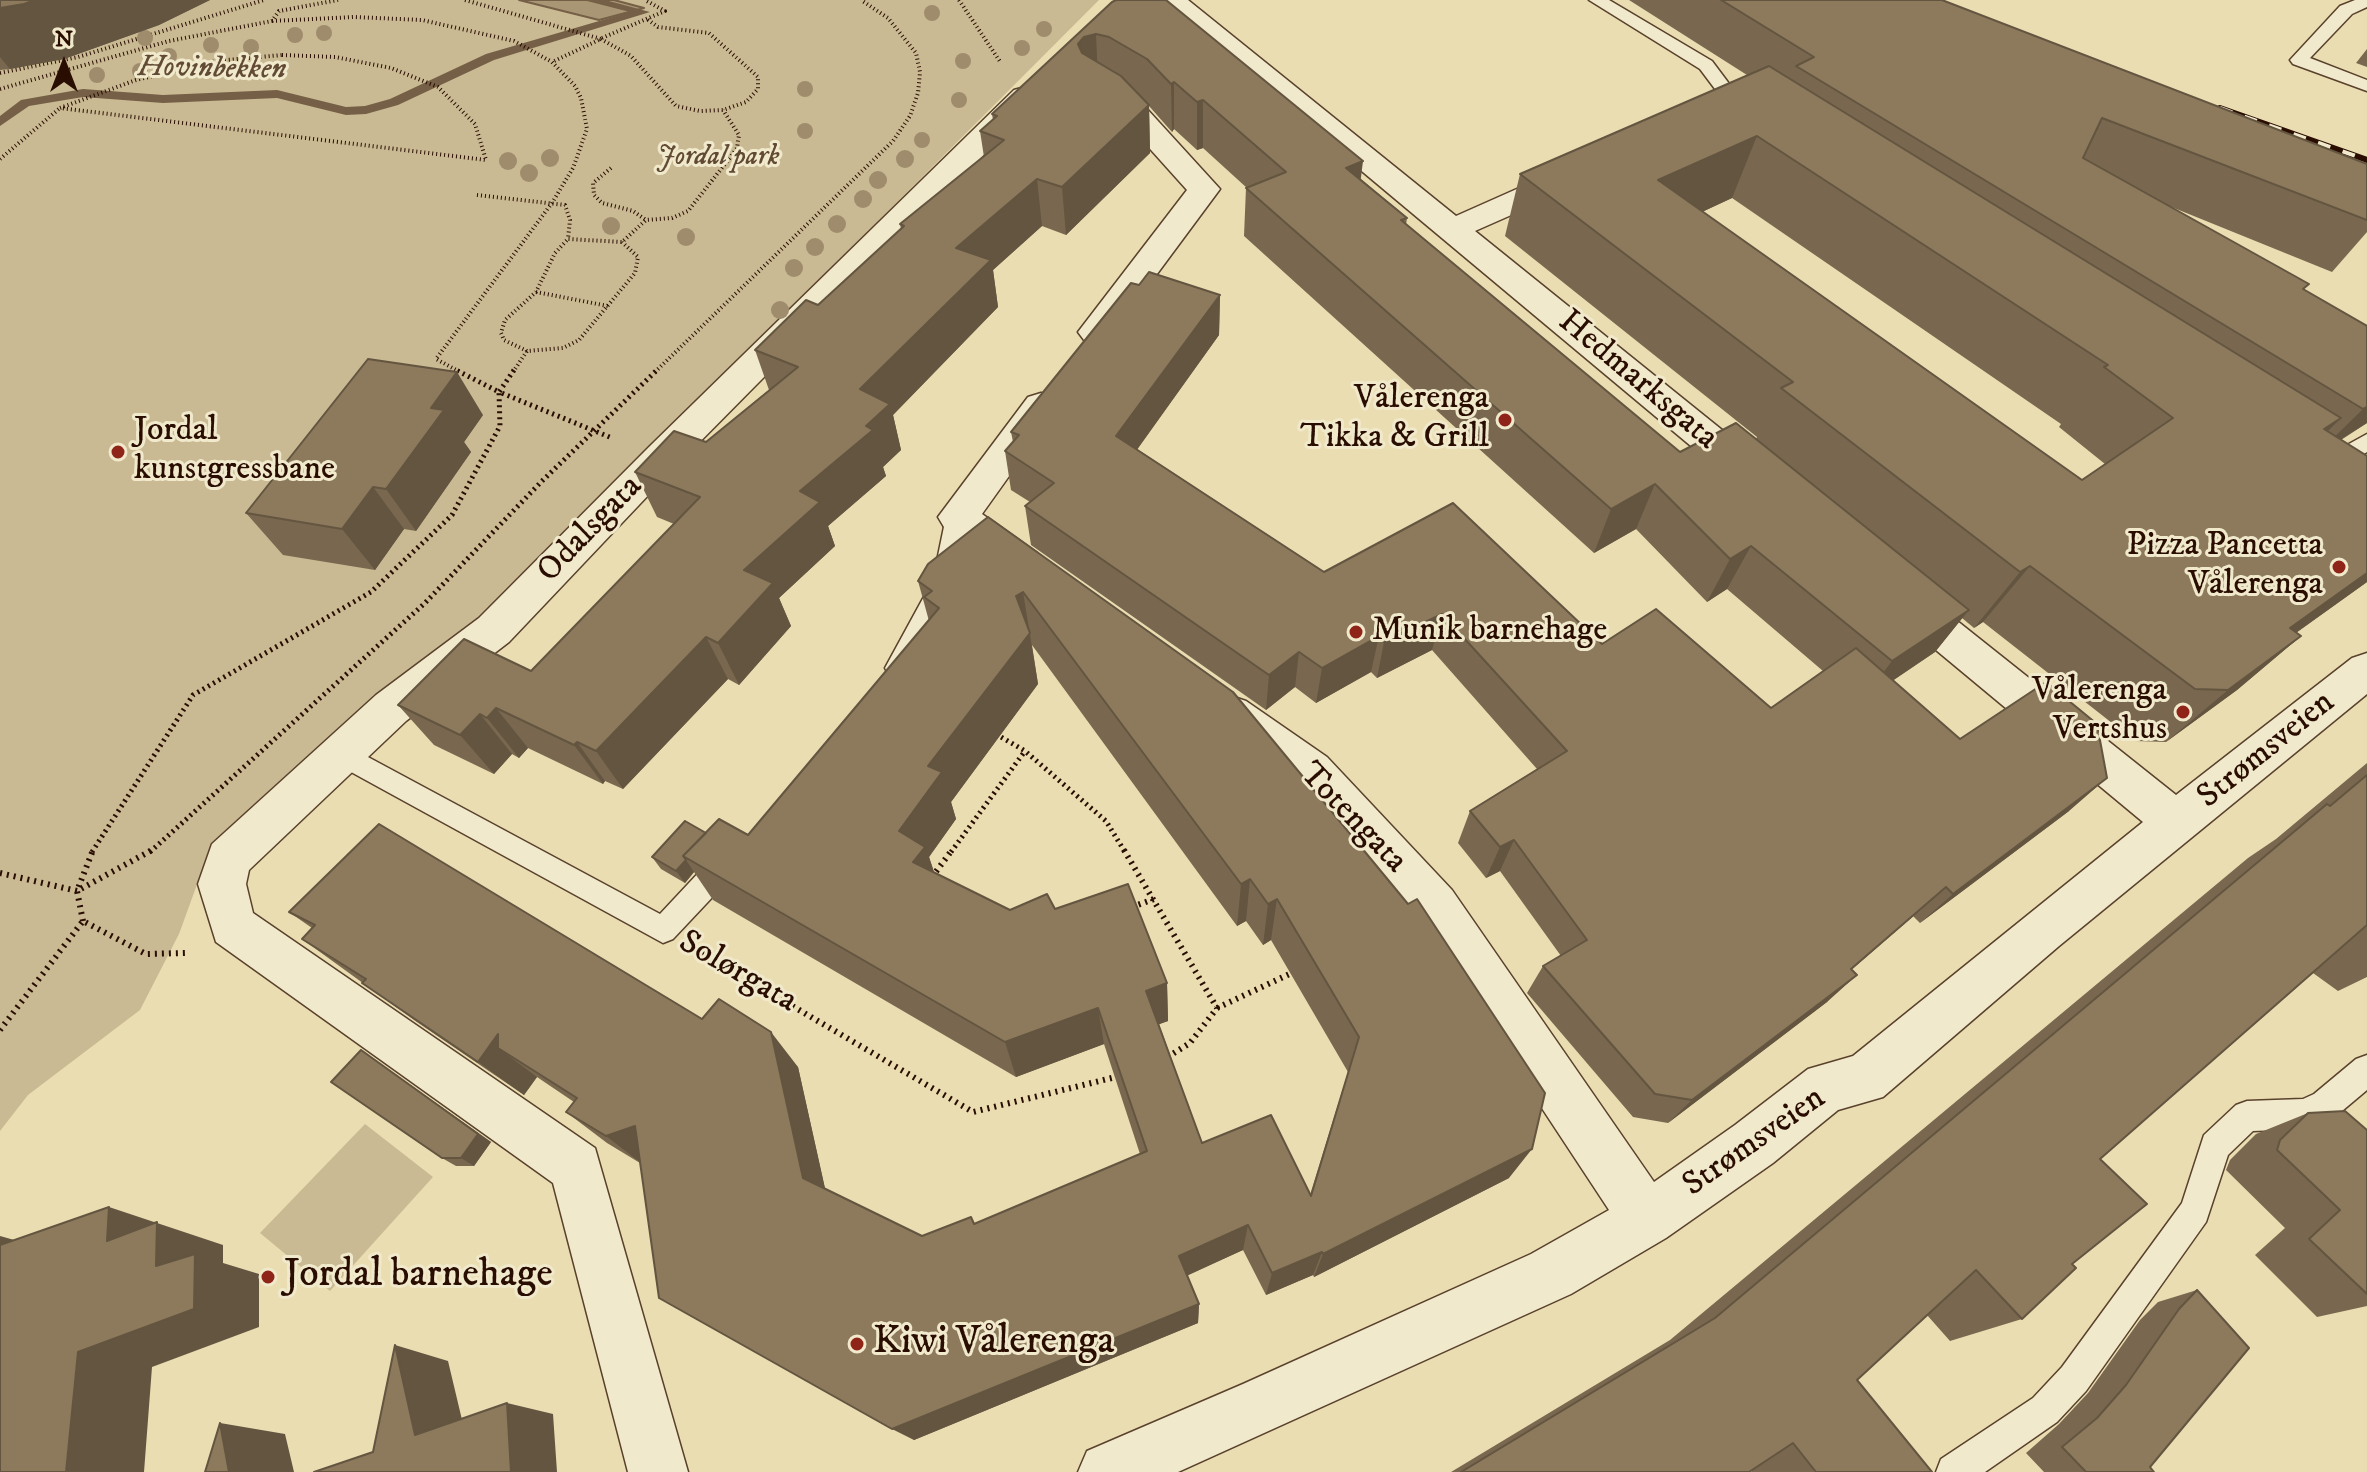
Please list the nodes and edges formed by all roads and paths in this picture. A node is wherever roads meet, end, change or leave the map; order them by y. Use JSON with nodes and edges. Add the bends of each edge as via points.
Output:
{"nodes":[{"id":1,"x":264,"y":0,"type":"edge"},
{"id":2,"x":338,"y":0,"type":"edge"},
{"id":3,"x":465,"y":0,"type":"edge"},
{"id":4,"x":645,"y":0,"type":"edge"},
{"id":5,"x":861,"y":0,"type":"edge"},
{"id":6,"x":959,"y":0,"type":"edge"},
{"id":7,"x":1171,"y":0,"type":"edge"},
{"id":8,"x":1597,"y":0,"type":"edge"},
{"id":9,"x":2367,"y":1,"type":"edge"},
{"id":10,"x":2346,"y":10,"type":"junction"},
{"id":11,"x":2367,"y":18,"type":"edge"},
{"id":12,"x":647,"y":19,"type":"junction"},
{"id":13,"x":272,"y":21,"type":"junction"},
{"id":14,"x":601,"y":39,"type":"junction"},
{"id":15,"x":552,"y":62,"type":"junction"},
{"id":16,"x":0,"y":73,"type":"edge"},
{"id":17,"x":1036,"y":84,"type":"joint"},
{"id":18,"x":2367,"y":86,"type":"edge"},
{"id":19,"x":0,"y":89,"type":"edge"},
{"id":20,"x":1099,"y":93,"type":"edge"},
{"id":21,"x":60,"y":108,"type":"junction"},
{"id":22,"x":723,"y":110,"type":"junction"},
{"id":23,"x":1735,"y":115,"type":"edge"},
{"id":24,"x":0,"y":159,"type":"edge"},
{"id":25,"x":611,"y":168,"type":"dead end"},
{"id":26,"x":1589,"y":170,"type":"edge"},
{"id":27,"x":477,"y":195,"type":"dead end"},
{"id":28,"x":552,"y":203,"type":"junction"},
{"id":29,"x":646,"y":220,"type":"junction"},
{"id":30,"x":1453,"y":229,"type":"junction"},
{"id":31,"x":568,"y":239,"type":"junction"},
{"id":32,"x":622,"y":242,"type":"junction"},
{"id":33,"x":536,"y":292,"type":"junction"},
{"id":34,"x":608,"y":306,"type":"junction"},
{"id":35,"x":527,"y":351,"type":"junction"},
{"id":36,"x":499,"y":392,"type":"junction"},
{"id":37,"x":594,"y":430,"type":"junction"},
{"id":38,"x":2367,"y":442,"type":"edge"},
{"id":39,"x":662,"y":457,"type":"junction"},
{"id":40,"x":2306,"y":471,"type":"joint"},
{"id":41,"x":2345,"y":496,"type":"edge"},
{"id":42,"x":1786,"y":504,"type":"edge"},
{"id":43,"x":958,"y":517,"type":"junction"},
{"id":44,"x":1871,"y":573,"type":"edge"},
{"id":45,"x":1058,"y":589,"type":"edge"},
{"id":46,"x":2362,"y":683,"type":"edge"},
{"id":47,"x":885,"y":685,"type":"edge"},
{"id":48,"x":1197,"y":689,"type":"edge"},
{"id":49,"x":986,"y":727,"type":"edge"},
{"id":50,"x":1025,"y":751,"type":"junction"},
{"id":51,"x":340,"y":753,"type":"junction"},
{"id":52,"x":2177,"y":823,"type":"junction"},
{"id":53,"x":739,"y":849,"type":"edge"},
{"id":54,"x":0,"y":873,"type":"edge"},
{"id":55,"x":944,"y":884,"type":"edge"},
{"id":56,"x":77,"y":891,"type":"junction"},
{"id":57,"x":1154,"y":899,"type":"junction"},
{"id":58,"x":1127,"y":909,"type":"edge"},
{"id":59,"x":83,"y":921,"type":"junction"},
{"id":60,"x":233,"y":926,"type":"junction"},
{"id":61,"x":663,"y":930,"type":"junction"},
{"id":62,"x":1299,"y":969,"type":"edge"},
{"id":63,"x":1217,"y":1008,"type":"junction"},
{"id":64,"x":0,"y":1030,"type":"edge"},
{"id":65,"x":1158,"y":1062,"type":"edge"},
{"id":66,"x":2367,"y":1070,"type":"edge"},
{"id":67,"x":1133,"y":1072,"type":"edge"},
{"id":68,"x":1647,"y":1219,"type":"junction"},
{"id":69,"x":658,"y":1472,"type":"edge"},
{"id":70,"x":1108,"y":1472,"type":"edge"},
{"id":71,"x":1954,"y":1472,"type":"edge"}],
"edges":[{"from":1,"to":16,"type":"path","via":[[78,57]]},
{"from":2,"to":13,"type":"path","via":[[279,11]]},
{"from":3,"to":14,"type":"path"},
{"from":4,"to":12,"type":"path","via":[[665,11]]},
{"from":5,"to":37,"type":"path","via":[[888,18],[916,53],[919,82],[910,116],[893,141]]},
{"from":6,"to":17,"type":"path"},
{"from":7,"to":30,"type":"street","name":"Hedmarksgata"},
{"from":8,"to":23,"type":"lane","via":[[1706,65]]},
{"from":9,"to":10,"type":"lane"},
{"from":10,"to":11,"type":"lane"},
{"from":10,"to":18,"type":"lane","via":[[2299,60]]},
{"from":12,"to":14,"type":"path"},
{"from":12,"to":22,"type":"path","via":[[658,27],[709,33],[758,77],[752,97]]},
{"from":13,"to":15,"type":"path","via":[[369,17],[453,24],[514,41]]},
{"from":13,"to":19,"type":"path","via":[[169,41]]},
{"from":14,"to":15,"type":"path"},
{"from":14,"to":22,"type":"path","via":[[631,56],[676,106]]},
{"from":15,"to":28,"type":"path","via":[[575,86],[587,129],[573,168]]},
{"from":17,"to":39,"type":"street","name":"Odalsgata"},
{"from":20,"to":43,"type":"street","via":[[1136,115],[1204,189]]},
{"from":21,"to":21,"type":"path","via":[[191,124],[486,160],[475,124],[438,87],[391,68],[335,57],[216,61],[125,83]]},
{"from":21,"to":24,"type":"path"},
{"from":22,"to":29,"type":"path","via":[[739,135],[737,148],[688,211]]},
{"from":25,"to":29,"type":"path","via":[[593,183],[594,195]]},
{"from":26,"to":30,"type":"street"},
{"from":27,"to":28,"type":"path"},
{"from":28,"to":31,"type":"path","via":[[569,209]]},
{"from":28,"to":36,"type":"path","via":[[436,359]]},
{"from":29,"to":32,"type":"path"},
{"from":30,"to":42,"type":"street","name":"Hedmarksgata"},
{"from":31,"to":32,"type":"path"},
{"from":31,"to":33,"type":"path"},
{"from":32,"to":34,"type":"path","via":[[639,262]]},
{"from":33,"to":34,"type":"path"},
{"from":33,"to":35,"type":"path","via":[[511,312],[501,329],[509,345]]},
{"from":34,"to":35,"type":"path","via":[[571,345]]},
{"from":35,"to":36,"type":"path"},
{"from":36,"to":37,"type":"path"},
{"from":36,"to":56,"type":"path","via":[[500,426],[452,515],[371,592],[193,695],[88,858]]},
{"from":37,"to":39,"type":"path"},
{"from":37,"to":56,"type":"path","via":[[425,603],[145,856]]},
{"from":38,"to":40,"type":"lane"},
{"from":39,"to":51,"type":"street","name":"Odalsgata","via":[[494,630]]},
{"from":40,"to":41,"type":"street"},
{"from":43,"to":45,"type":"street"},
{"from":43,"to":47,"type":"lane","via":[[945,580]]},
{"from":44,"to":52,"type":"street"},
{"from":46,"to":52,"type":"street","name":"Strømsveien"},
{"from":48,"to":68,"type":"street","name":"Totengata","via":[[1311,771],[1435,905]]},
{"from":49,"to":50,"type":"path"},
{"from":50,"to":55,"type":"path","via":[[931,878]]},
{"from":50,"to":57,"type":"path","via":[[1106,821]]},
{"from":51,"to":60,"type":"street","name":"Odalsgata","via":[[229,859],[222,884]]},
{"from":51,"to":61,"type":"lane","name":"Solørgata"},
{"from":52,"to":68,"type":"street","name":"Strømsveien","via":[[1865,1079],[1826,1087]]},
{"from":53,"to":61,"type":"lane"},
{"from":54,"to":56,"type":"path"},
{"from":56,"to":59,"type":"path"},
{"from":57,"to":58,"type":"path"},
{"from":57,"to":63,"type":"path"},
{"from":59,"to":60,"type":"path","via":[[146,954],[193,953]]},
{"from":59,"to":64,"type":"path"},
{"from":60,"to":69,"type":"street","via":[[576,1167]]},
{"from":61,"to":67,"type":"path","name":"Solørgata","via":[[973,1112]]},
{"from":62,"to":63,"type":"path"},
{"from":63,"to":65,"type":"path","via":[[1190,1043]]},
{"from":66,"to":71,"type":"lane","via":[[2325,1105],[2303,1114],[2247,1116],[2215,1146],[2195,1211],[2074,1379],[2045,1410]]},
{"from":68,"to":70,"type":"street","name":"Strømsveien","via":[[1551,1274]]}]}
